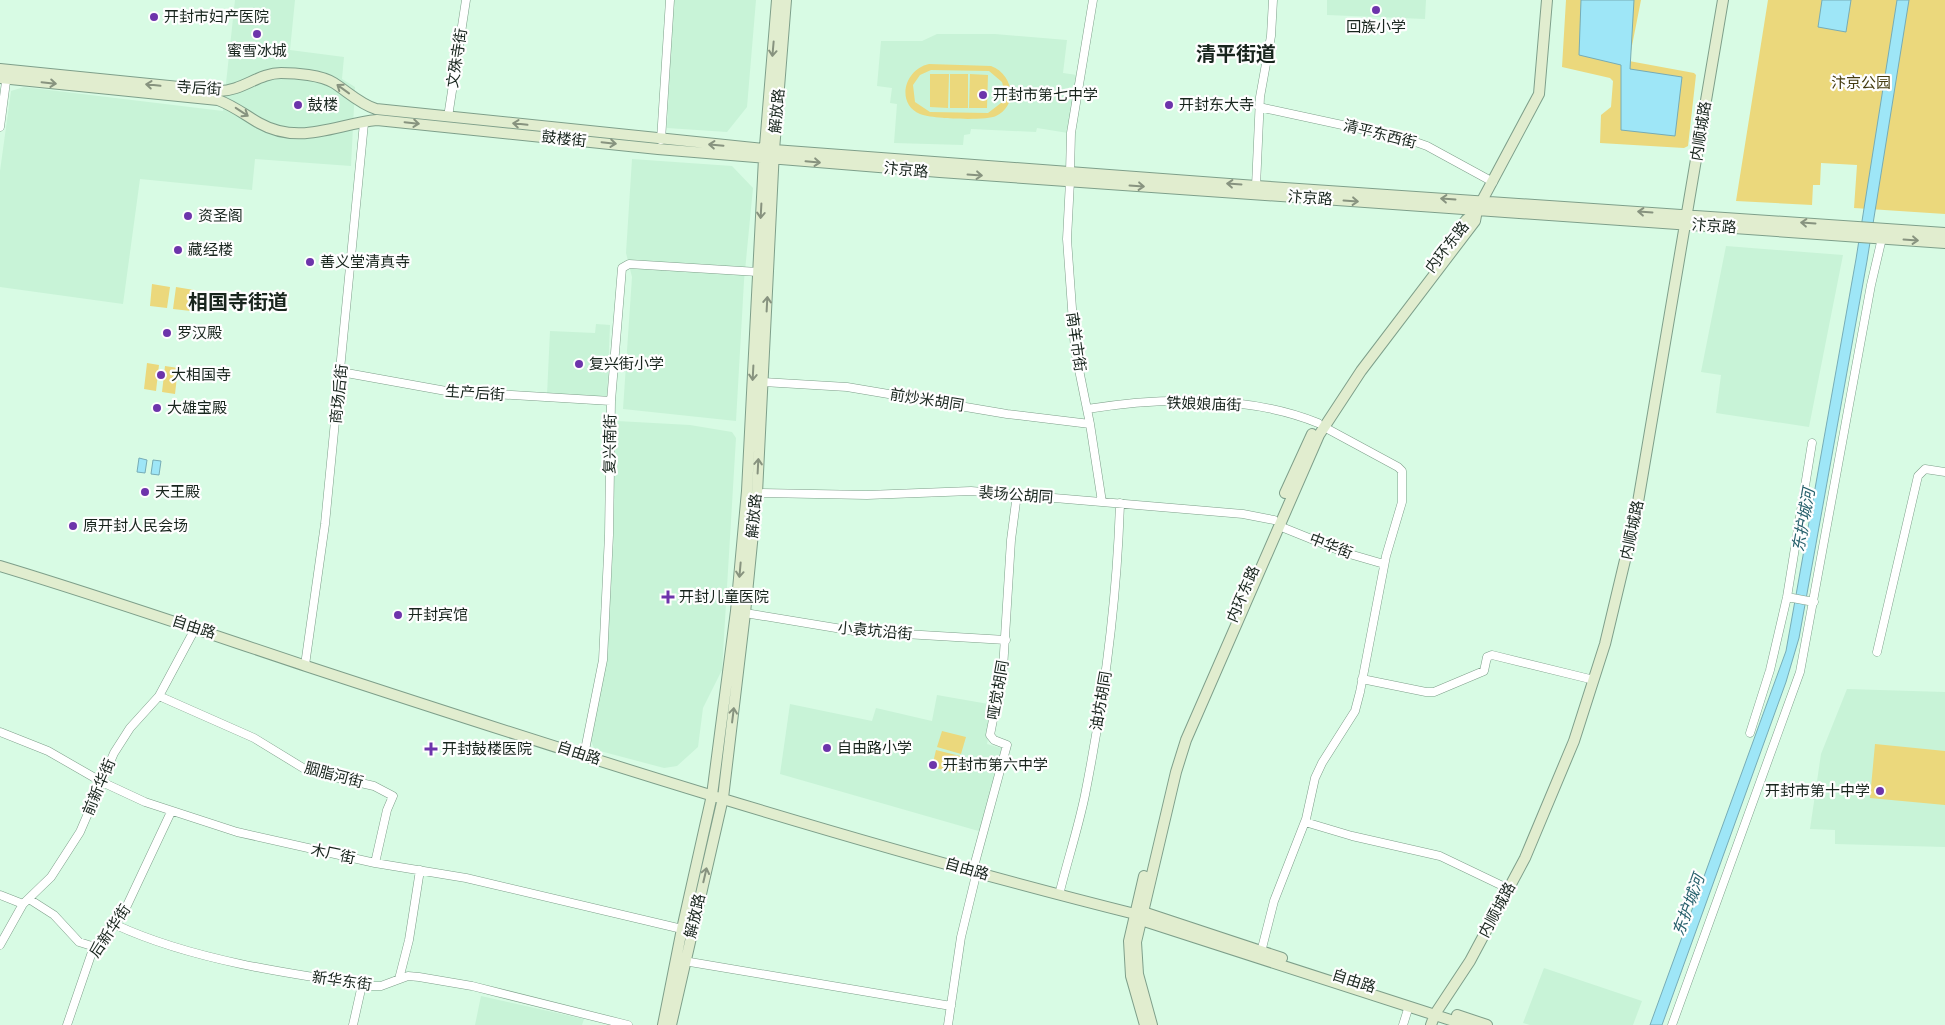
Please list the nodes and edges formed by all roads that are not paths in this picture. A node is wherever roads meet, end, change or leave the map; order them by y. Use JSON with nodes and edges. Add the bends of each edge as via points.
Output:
{"nodes":[{"id":1,"x":466,"y":0,"type":"edge"},
{"id":2,"x":670,"y":0,"type":"edge"},
{"id":3,"x":778,"y":0,"type":"edge"},
{"id":4,"x":786,"y":0,"type":"edge"},
{"id":5,"x":1094,"y":0,"type":"edge"},
{"id":6,"x":1273,"y":0,"type":"edge"},
{"id":7,"x":1547,"y":0,"type":"edge"},
{"id":8,"x":1722,"y":0,"type":"edge"},
{"id":9,"x":3,"y":74,"type":"edge"},
{"id":10,"x":1259,"y":107,"type":"junction"},
{"id":11,"x":386,"y":110,"type":"joint"},
{"id":12,"x":448,"y":117,"type":"junction"},
{"id":13,"x":364,"y":123,"type":"junction"},
{"id":14,"x":0,"y":128,"type":"edge"},
{"id":15,"x":662,"y":140,"type":"junction"},
{"id":16,"x":769,"y":154,"type":"junction"},
{"id":17,"x":1070,"y":176,"type":"junction"},
{"id":18,"x":1493,"y":182,"type":"junction"},
{"id":19,"x":1256,"y":186,"type":"junction"},
{"id":20,"x":1480,"y":205,"type":"junction"},
{"id":21,"x":1686,"y":219,"type":"junction"},
{"id":22,"x":1945,"y":232,"type":"edge"},
{"id":23,"x":1880,"y":234,"type":"junction"},
{"id":24,"x":1945,"y":243,"type":"edge"},
{"id":25,"x":758,"y":272,"type":"junction"},
{"id":26,"x":341,"y":372,"type":"junction"},
{"id":27,"x":763,"y":382,"type":"junction"},
{"id":28,"x":611,"y":401,"type":"junction"},
{"id":29,"x":1087,"y":409,"type":"junction"},
{"id":30,"x":1090,"y":424,"type":"junction"},
{"id":31,"x":1321,"y":425,"type":"junction"},
{"id":32,"x":1812,"y":443,"type":"dead end"},
{"id":33,"x":1945,"y":472,"type":"edge"},
{"id":34,"x":757,"y":493,"type":"junction"},
{"id":35,"x":1017,"y":494,"type":"junction"},
{"id":36,"x":1102,"y":502,"type":"junction"},
{"id":37,"x":1120,"y":503,"type":"junction"},
{"id":38,"x":1276,"y":523,"type":"junction"},
{"id":39,"x":1384,"y":564,"type":"junction"},
{"id":40,"x":0,"y":566,"type":"edge"},
{"id":41,"x":1791,"y":598,"type":"junction"},
{"id":42,"x":1810,"y":601,"type":"junction"},
{"id":43,"x":745,"y":613,"type":"junction"},
{"id":44,"x":196,"y":627,"type":"junction"},
{"id":45,"x":1006,"y":640,"type":"junction"},
{"id":46,"x":1877,"y":652,"type":"dead end"},
{"id":47,"x":305,"y":665,"type":"junction"},
{"id":48,"x":1362,"y":679,"type":"junction"},
{"id":49,"x":1594,"y":680,"type":"junction"},
{"id":50,"x":159,"y":696,"type":"junction"},
{"id":51,"x":0,"y":732,"type":"edge"},
{"id":52,"x":1750,"y":733,"type":"dead end"},
{"id":53,"x":584,"y":754,"type":"junction"},
{"id":54,"x":102,"y":782,"type":"junction"},
{"id":55,"x":718,"y":797,"type":"junction"},
{"id":56,"x":171,"y":812,"type":"junction"},
{"id":57,"x":1305,"y":822,"type":"junction"},
{"id":58,"x":375,"y":862,"type":"junction"},
{"id":59,"x":420,"y":870,"type":"junction"},
{"id":60,"x":975,"y":871,"type":"junction"},
{"id":61,"x":1509,"y":889,"type":"junction"},
{"id":62,"x":0,"y":895,"type":"edge"},
{"id":63,"x":1059,"y":895,"type":"junction"},
{"id":64,"x":26,"y":902,"type":"junction"},
{"id":65,"x":1139,"y":915,"type":"junction"},
{"id":66,"x":116,"y":925,"type":"junction"},
{"id":67,"x":682,"y":929,"type":"junction"},
{"id":68,"x":0,"y":944,"type":"edge"},
{"id":69,"x":96,"y":948,"type":"junction"},
{"id":70,"x":1261,"y":955,"type":"junction"},
{"id":71,"x":684,"y":961,"type":"junction"},
{"id":72,"x":399,"y":979,"type":"junction"},
{"id":73,"x":362,"y":985,"type":"junction"},
{"id":74,"x":951,"y":1006,"type":"junction"},
{"id":75,"x":1409,"y":1006,"type":"junction"},
{"id":76,"x":1436,"y":1012,"type":"junction"},
{"id":77,"x":67,"y":1025,"type":"edge"},
{"id":78,"x":353,"y":1025,"type":"edge"},
{"id":79,"x":628,"y":1025,"type":"edge"},
{"id":80,"x":663,"y":1025,"type":"edge"},
{"id":81,"x":672,"y":1025,"type":"edge"},
{"id":82,"x":948,"y":1025,"type":"edge"},
{"id":83,"x":1145,"y":1025,"type":"edge"},
{"id":84,"x":1152,"y":1025,"type":"edge"},
{"id":85,"x":1403,"y":1025,"type":"edge"},
{"id":86,"x":1431,"y":1025,"type":"edge"},
{"id":87,"x":1466,"y":1025,"type":"edge"},
{"id":88,"x":1487,"y":1025,"type":"edge"},
{"id":89,"x":1672,"y":1025,"type":"edge"}],
"edges":[{"from":1,"to":12,"type":"street","name":"文殊寺街"},
{"from":2,"to":15,"type":"street"},
{"from":3,"to":16,"type":"street","name":"解放路","one_way":true},
{"from":4,"to":16,"type":"street","name":"解放路"},
{"from":5,"to":17,"type":"street","name":"南羊市街","via":[[1071,133]]},
{"from":6,"to":10,"type":"street","via":[[1271,36]]},
{"from":7,"to":18,"type":"street","name":"内环东路","via":[[1539,94]]},
{"from":8,"to":21,"type":"street","name":"内顺城路"},
{"from":11,"to":9,"type":"street","name":"寺后街","one_way":true,"via":[[362,103],[329,80],[282,73],[234,90],[219,91]]},
{"from":9,"to":13,"type":"street","name":"寺后街","one_way":true,"via":[[218,100],[241,110],[259,123],[296,133],[322,132]]},
{"from":9,"to":14,"type":"street"},
{"from":10,"to":18,"type":"street","name":"清平东西街","via":[[1407,139],[1427,146]]},
{"from":10,"to":19,"type":"street"},
{"from":11,"to":12,"type":"street","name":"鼓楼街"},
{"from":15,"to":12,"type":"street","name":"鼓楼街","one_way":true},
{"from":13,"to":16,"type":"street","name":"鼓楼街","one_way":true,"via":[[377,120]]},
{"from":13,"to":26,"type":"street","name":"商场后街"},
{"from":16,"to":15,"type":"street","name":"鼓楼街","one_way":true},
{"from":16,"to":17,"type":"street","name":"汴京路"},
{"from":16,"to":25,"type":"street","name":"解放路","one_way":true},
{"from":27,"to":16,"type":"street","name":"解放路","one_way":true},
{"from":19,"to":17,"type":"street","name":"汴京路","one_way":true},
{"from":17,"to":20,"type":"street","name":"汴京路","one_way":true},
{"from":17,"to":29,"type":"street","name":"南羊市街","via":[[1068,269],[1075,350]]},
{"from":18,"to":20,"type":"street","name":"内环东路"},
{"from":20,"to":19,"type":"street","name":"汴京路","one_way":true},
{"from":20,"to":21,"type":"street","name":"汴京路"},
{"from":20,"to":31,"type":"street","name":"内环东路","via":[[1355,367]]},
{"from":21,"to":23,"type":"street","name":"汴京路"},
{"from":21,"to":49,"type":"street","name":"内顺城路","via":[[1636,514]]},
{"from":22,"to":23,"type":"street"},
{"from":23,"to":24,"type":"street","one_way":true},
{"from":23,"to":42,"type":"street"},
{"from":25,"to":28,"type":"street","name":"复兴南街","via":[[629,264],[622,268]]},
{"from":25,"to":55,"type":"street","name":"解放路","one_way":true,"via":[[747,491]]},
{"from":26,"to":28,"type":"street","name":"生产后街","via":[[446,391]]},
{"from":26,"to":47,"type":"street","name":"商场后街","via":[[325,524]]},
{"from":27,"to":30,"type":"street","name":"前炒米胡同","via":[[847,387],[1015,416]]},
{"from":34,"to":27,"type":"street","name":"解放路","one_way":true},
{"from":28,"to":53,"type":"street","name":"复兴南街","via":[[609,535],[602,660]]},
{"from":29,"to":30,"type":"street","name":"南羊市街"},
{"from":29,"to":31,"type":"street","name":"铁娘娘庙街","via":[[1149,403],[1243,405],[1275,409]]},
{"from":30,"to":36,"type":"street","name":"南羊市街"},
{"from":31,"to":38,"type":"street","name":"内环东路","via":[[1303,451]]},
{"from":31,"to":39,"type":"street","name":"铁娘娘庙街","via":[[1402,471],[1402,502]]},
{"from":32,"to":41,"type":"street"},
{"from":33,"to":46,"type":"street","via":[[1925,469],[1918,476]]},
{"from":34,"to":35,"type":"street","name":"裴场公胡同","via":[[972,491]]},
{"from":34,"to":43,"type":"street","name":"解放路"},
{"from":35,"to":36,"type":"street","name":"裴场公胡同"},
{"from":35,"to":45,"type":"street","name":"哑觉胡同","via":[[1011,540]]},
{"from":36,"to":37,"type":"street","name":"裴场公胡同"},
{"from":37,"to":38,"type":"street","name":"裴场公胡同","via":[[1242,514]]},
{"from":37,"to":63,"type":"street","name":"油坊胡同","via":[[1116,600],[1106,672],[1085,796]]},
{"from":38,"to":39,"type":"street","name":"中华街","via":[[1346,553]]},
{"from":38,"to":65,"type":"street","name":"内环东路","via":[[1186,740]]},
{"from":39,"to":48,"type":"street"},
{"from":40,"to":44,"type":"street","name":"自由路"},
{"from":41,"to":42,"type":"street"},
{"from":41,"to":52,"type":"street"},
{"from":42,"to":89,"type":"street","via":[[1796,684]]},
{"from":43,"to":45,"type":"street","name":"小袁坑沿街","via":[[854,631]]},
{"from":55,"to":43,"type":"street","name":"解放路","one_way":true},
{"from":44,"to":47,"type":"street","name":"自由路"},
{"from":44,"to":50,"type":"street","name":"前新华街"},
{"from":45,"to":60,"type":"street","name":"哑觉胡同","via":[[990,738],[1007,745]]},
{"from":47,"to":53,"type":"street","name":"自由路"},
{"from":48,"to":49,"type":"street","via":[[1434,692],[1484,671],[1487,657],[1492,655]]},
{"from":48,"to":57,"type":"street","via":[[1355,711],[1315,778]]},
{"from":49,"to":61,"type":"street","name":"内顺城路","via":[[1574,741]]},
{"from":50,"to":54,"type":"street","name":"前新华街","via":[[130,728],[114,753]]},
{"from":50,"to":58,"type":"street","name":"胭脂河街","via":[[254,738],[308,771],[374,786],[393,796]]},
{"from":51,"to":54,"type":"street","name":"木厂街","via":[[48,751]]},
{"from":53,"to":55,"type":"street","name":"自由路"},
{"from":54,"to":56,"type":"street","name":"木厂街"},
{"from":54,"to":64,"type":"street","name":"前新华街","via":[[80,832],[51,877]]},
{"from":55,"to":60,"type":"street","name":"自由路"},
{"from":55,"to":67,"type":"street","name":"解放路"},
{"from":71,"to":55,"type":"street","name":"解放路","one_way":true},
{"from":56,"to":58,"type":"street","name":"木厂街","via":[[237,832]]},
{"from":56,"to":66,"type":"street","name":"后新华街"},
{"from":57,"to":61,"type":"street","via":[[1440,856]]},
{"from":57,"to":70,"type":"street","via":[[1274,901]]},
{"from":58,"to":59,"type":"street","name":"木厂街"},
{"from":59,"to":67,"type":"street","name":"木厂街"},
{"from":59,"to":72,"type":"street"},
{"from":60,"to":63,"type":"street","name":"自由路"},
{"from":60,"to":74,"type":"street"},
{"from":61,"to":76,"type":"street","name":"内顺城路","via":[[1470,961]]},
{"from":62,"to":64,"type":"street"},
{"from":63,"to":65,"type":"street","name":"自由路"},
{"from":64,"to":68,"type":"street","name":"前新华街"},
{"from":64,"to":69,"type":"street","via":[[54,915],[80,942]]},
{"from":65,"to":70,"type":"street","name":"自由路"},
{"from":65,"to":83,"type":"street","name":"内环东路","via":[[1129,941],[1132,976]]},
{"from":65,"to":84,"type":"street","name":"内环东路","via":[[1136,942],[1138,974]]},
{"from":66,"to":69,"type":"street","name":"后新华街"},
{"from":66,"to":73,"type":"street","name":"新华东街","via":[[145,938],[241,963]]},
{"from":67,"to":80,"type":"street","name":"解放路"},
{"from":69,"to":77,"type":"street","name":"后新华街"},
{"from":70,"to":75,"type":"street","name":"自由路"},
{"from":70,"to":76,"type":"street","name":"自由路"},
{"from":71,"to":74,"type":"street"},
{"from":71,"to":81,"type":"street","name":"解放路"},
{"from":72,"to":73,"type":"street","name":"新华东街","via":[[381,986]]},
{"from":72,"to":79,"type":"street","name":"新华东街","via":[[419,977],[472,986]]},
{"from":73,"to":78,"type":"street"},
{"from":74,"to":82,"type":"street"},
{"from":75,"to":76,"type":"street","name":"自由路"},
{"from":75,"to":85,"type":"street"},
{"from":76,"to":86,"type":"street","name":"内顺城路"},
{"from":76,"to":87,"type":"street","name":"自由路"},
{"from":76,"to":88,"type":"street","name":"自由路"}]}
